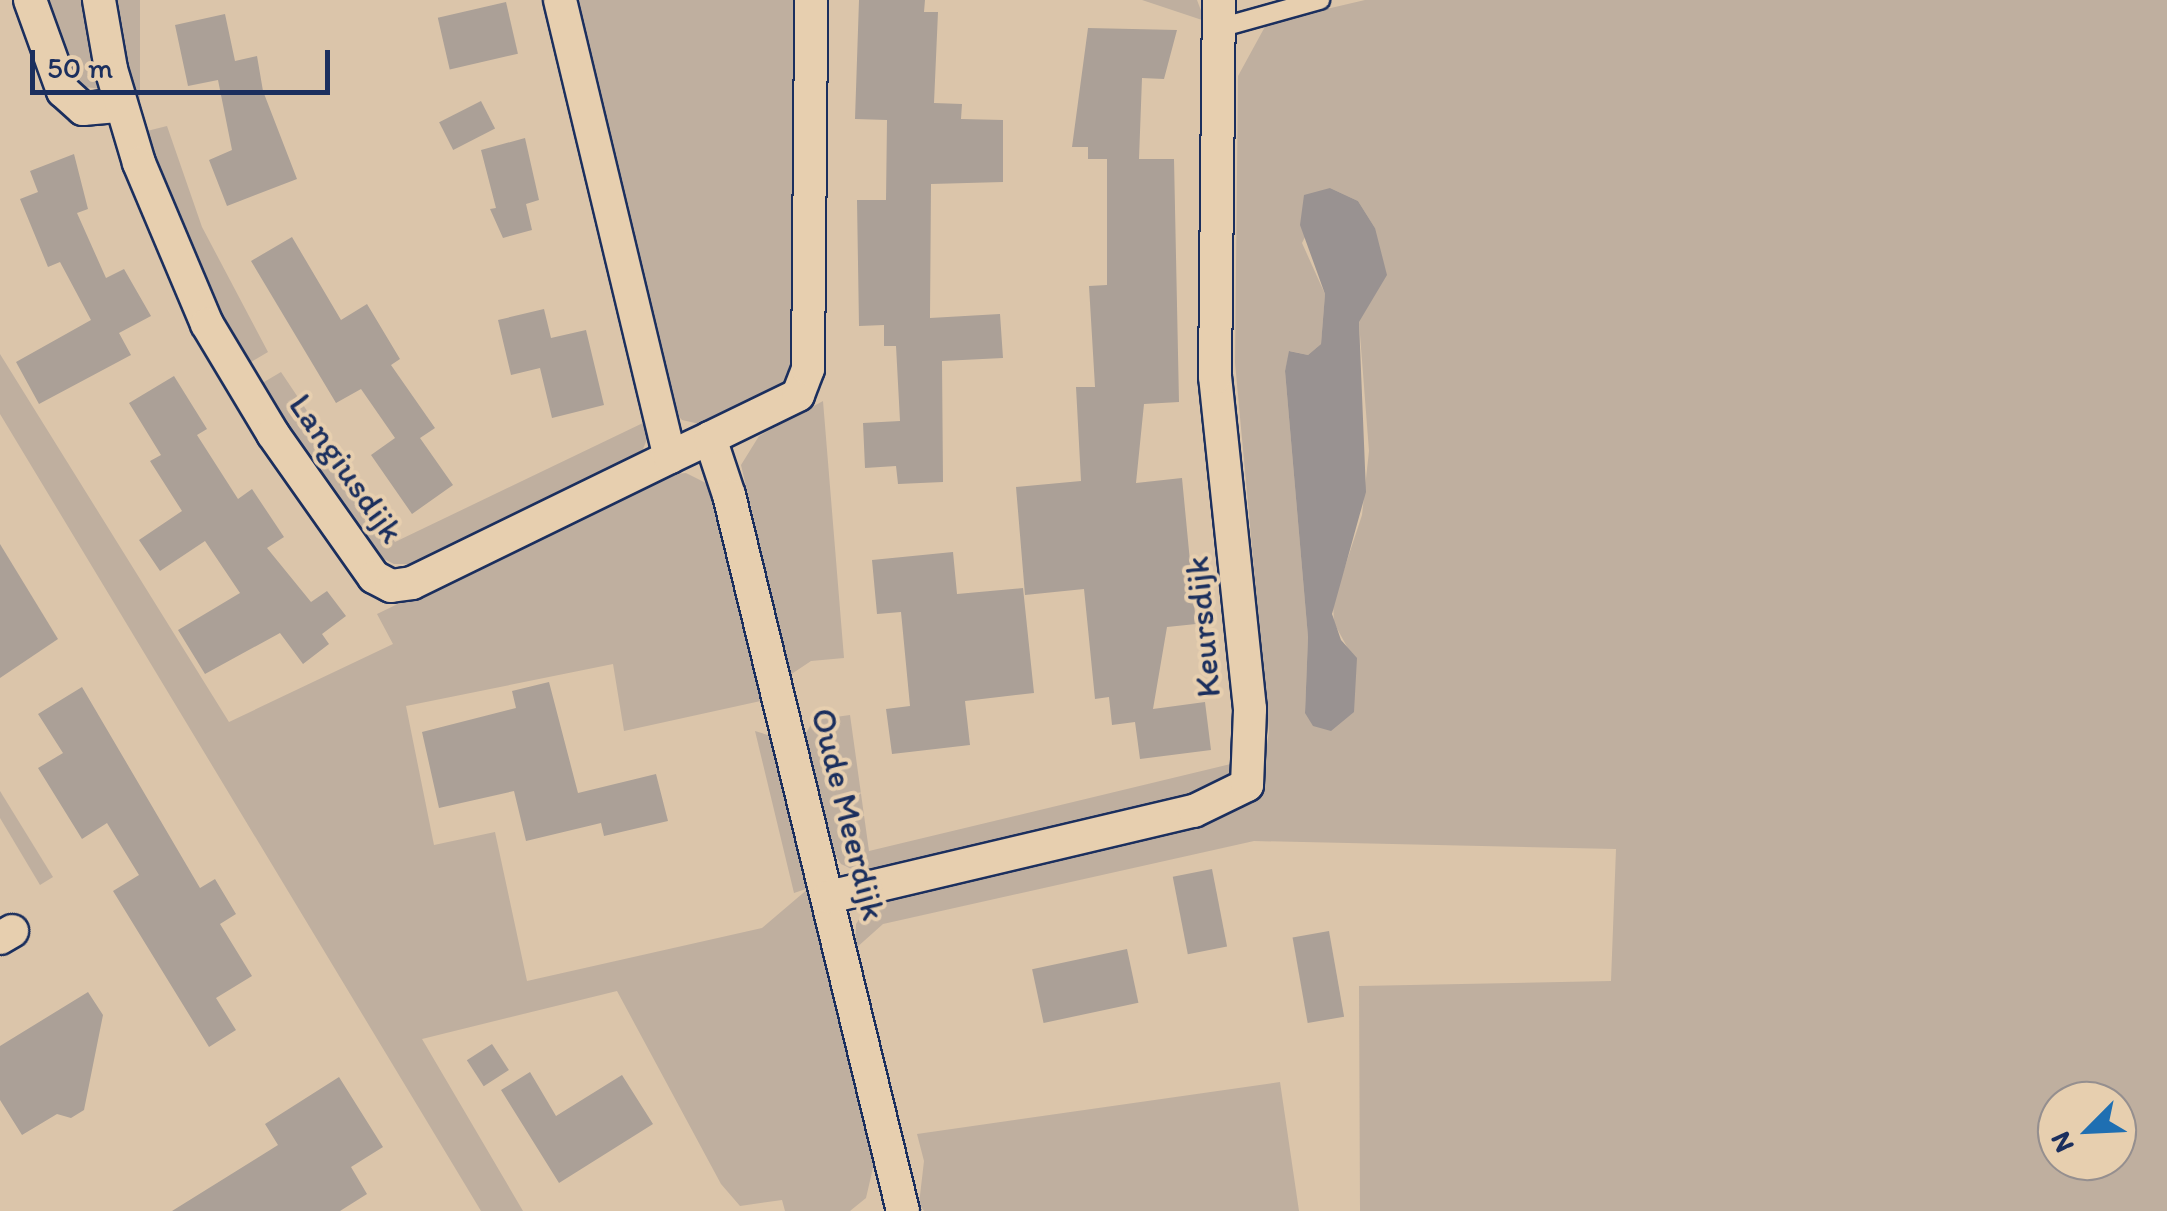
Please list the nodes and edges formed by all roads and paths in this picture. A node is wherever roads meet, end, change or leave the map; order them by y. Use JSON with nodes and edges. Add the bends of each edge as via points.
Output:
{"nodes":[{"id":1,"x":30,"y":0,"type":"edge"},
{"id":2,"x":99,"y":0,"type":"edge"},
{"id":3,"x":560,"y":0,"type":"edge"},
{"id":4,"x":811,"y":0,"type":"edge"},
{"id":5,"x":1320,"y":0,"type":"edge"},
{"id":6,"x":1221,"y":14,"type":"edge"},
{"id":7,"x":120,"y":106,"type":"junction"},
{"id":8,"x":710,"y":438,"type":"junction"},
{"id":9,"x":670,"y":457,"type":"junction"},
{"id":10,"x":828,"y":897,"type":"junction"},
{"id":11,"x":903,"y":1211,"type":"edge"}],
"edges":[{"from":1,"to":7,"type":"street","via":[[64,90],[83,109]]},
{"from":2,"to":7,"type":"street","name":"Langiusdijk"},
{"from":3,"to":9,"type":"street"},
{"from":4,"to":8,"type":"street","via":[[808,369],[798,395]]},
{"from":5,"to":6,"type":"lane","name":"Keursdijk"},
{"from":6,"to":10,"type":"street","name":"Keursdijk","via":[[1216,377],[1253,745],[1247,785],[1194,811]]},
{"from":7,"to":9,"type":"street","name":"Langiusdijk","via":[[173,254],[207,324],[273,434],[374,577],[391,586],[412,583]]},
{"from":8,"to":9,"type":"street"},
{"from":8,"to":10,"type":"street","name":"Oude Meerdijk"},
{"from":10,"to":11,"type":"street","name":"Oude Meerdijk"}]}
